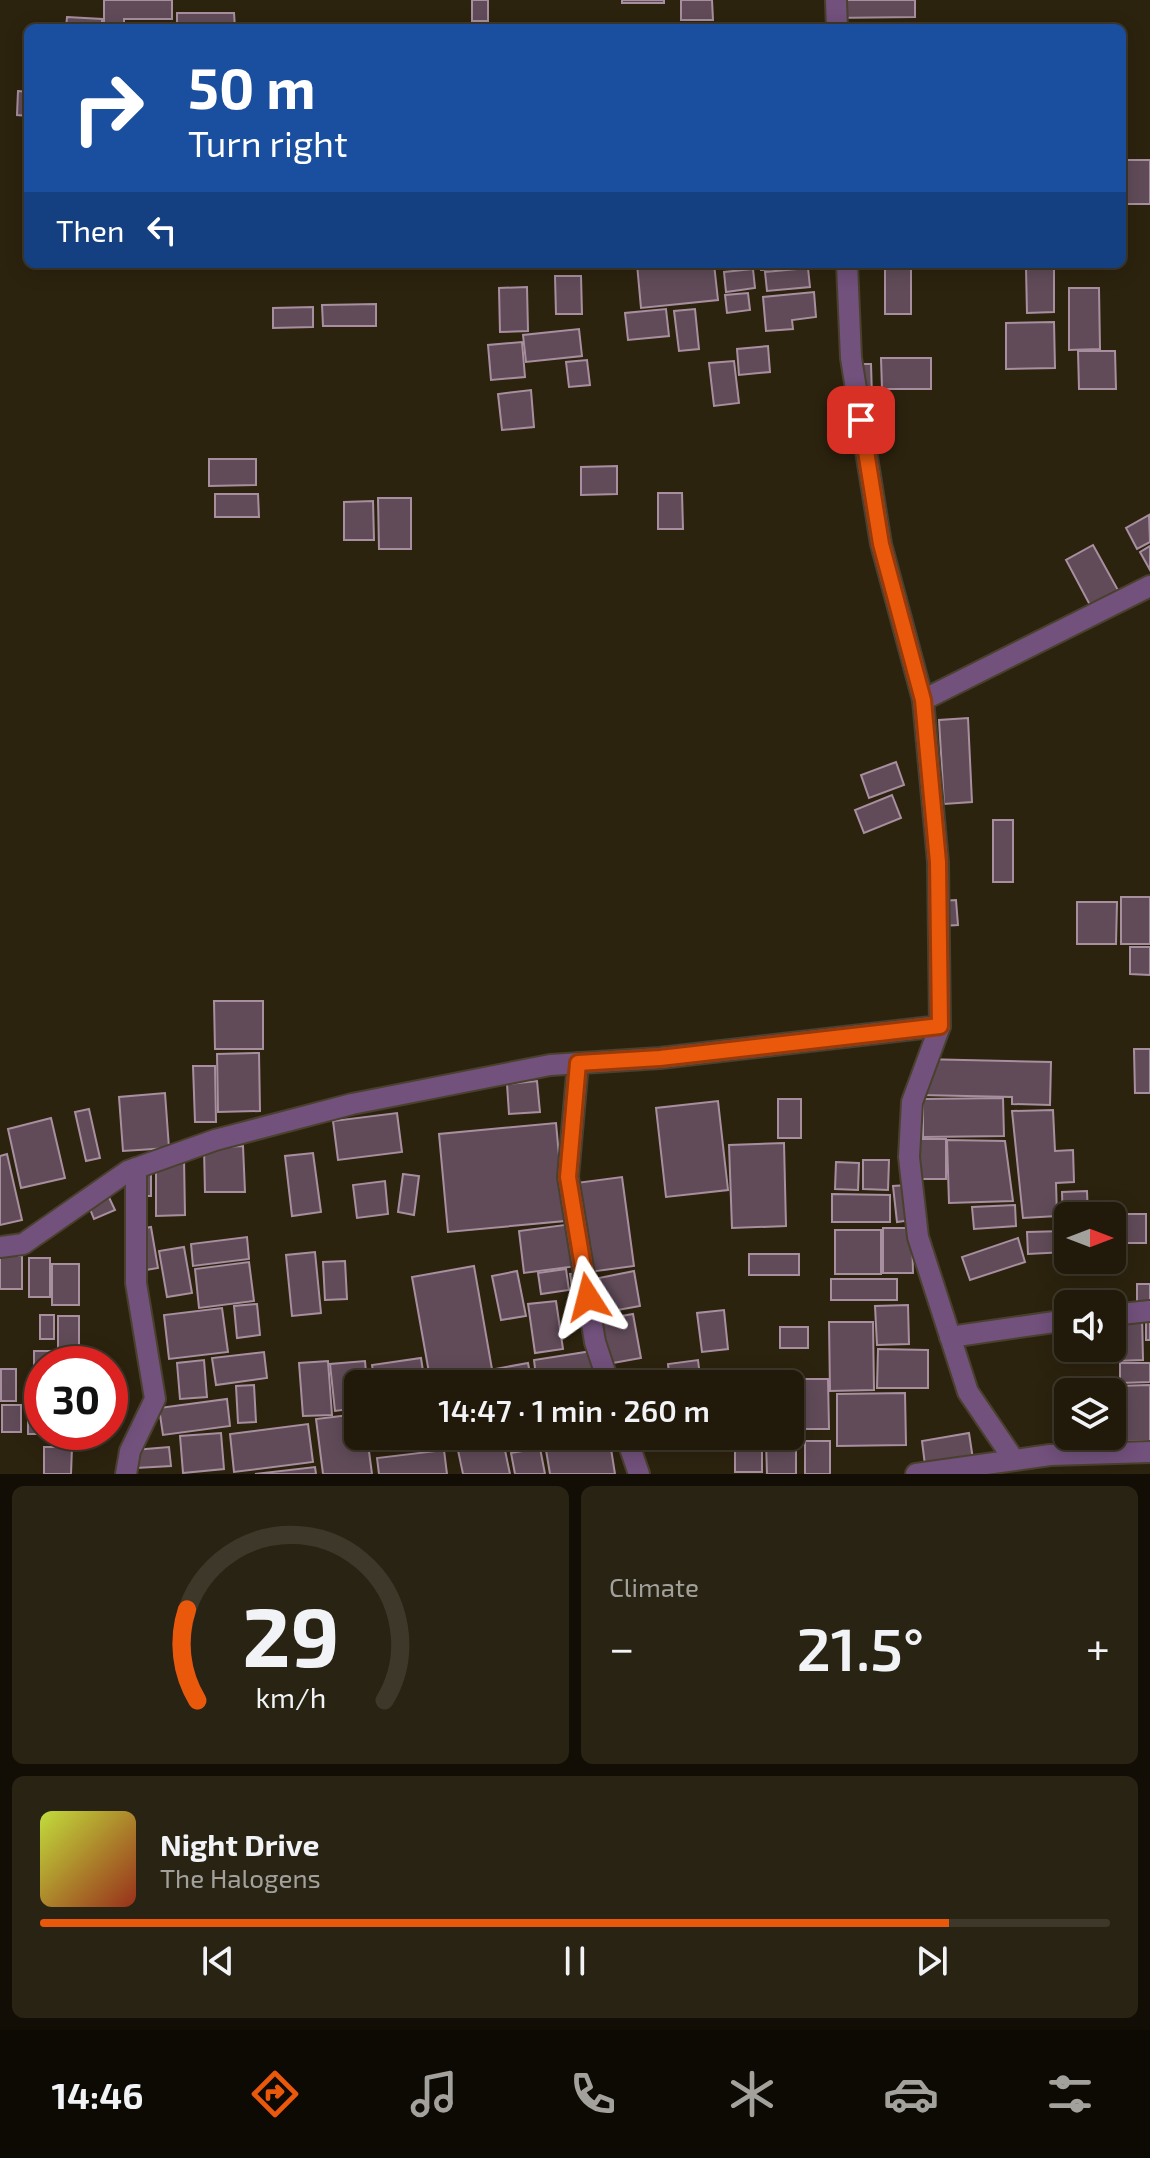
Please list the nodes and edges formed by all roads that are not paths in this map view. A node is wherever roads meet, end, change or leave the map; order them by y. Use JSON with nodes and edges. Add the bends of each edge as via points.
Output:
{"nodes":[{"id":1,"x":836,"y":0,"type":"edge"},
{"id":2,"x":837,"y":24,"type":"edge"},
{"id":3,"x":847,"y":268,"type":"edge"},
{"id":4,"x":1150,"y":586,"type":"edge"},
{"id":5,"x":923,"y":700,"type":"junction"},
{"id":6,"x":940,"y":1026,"type":"junction"},
{"id":7,"x":578,"y":1063,"type":"junction"},
{"id":8,"x":136,"y":1168,"type":"junction"},
{"id":9,"x":0,"y":1247,"type":"edge"},
{"id":10,"x":1150,"y":1311,"type":"edge"},
{"id":11,"x":1126,"y":1314,"type":"edge"},
{"id":12,"x":1054,"y":1322,"type":"edge"},
{"id":13,"x":950,"y":1337,"type":"junction"},
{"id":14,"x":604,"y":1370,"type":"edge"},
{"id":15,"x":631,"y":1450,"type":"edge"},
{"id":16,"x":1150,"y":1452,"type":"edge"},
{"id":17,"x":1014,"y":1460,"type":"junction"},
{"id":18,"x":126,"y":1474,"type":"edge"},
{"id":19,"x":639,"y":1474,"type":"edge"},
{"id":20,"x":916,"y":1474,"type":"edge"}],
"edges":[{"from":1,"to":2,"type":"street"},
{"from":3,"to":5,"type":"street","via":[[851,358],[881,544]]},
{"from":4,"to":5,"type":"street"},
{"from":5,"to":6,"type":"street","via":[[938,862]]},
{"from":6,"to":7,"type":"street"},
{"from":6,"to":13,"type":"street","via":[[912,1102],[909,1157],[918,1237]]},
{"from":7,"to":8,"type":"street","via":[[352,1104],[215,1140]]},
{"from":7,"to":14,"type":"street","via":[[568,1177]]},
{"from":8,"to":9,"type":"street","via":[[23,1244]]},
{"from":8,"to":18,"type":"street","via":[[136,1283],[155,1399],[130,1451]]},
{"from":10,"to":11,"type":"street"},
{"from":12,"to":13,"type":"street"},
{"from":13,"to":17,"type":"street","via":[[968,1392]]},
{"from":15,"to":19,"type":"street"},
{"from":16,"to":17,"type":"street"},
{"from":17,"to":20,"type":"street"}]}
